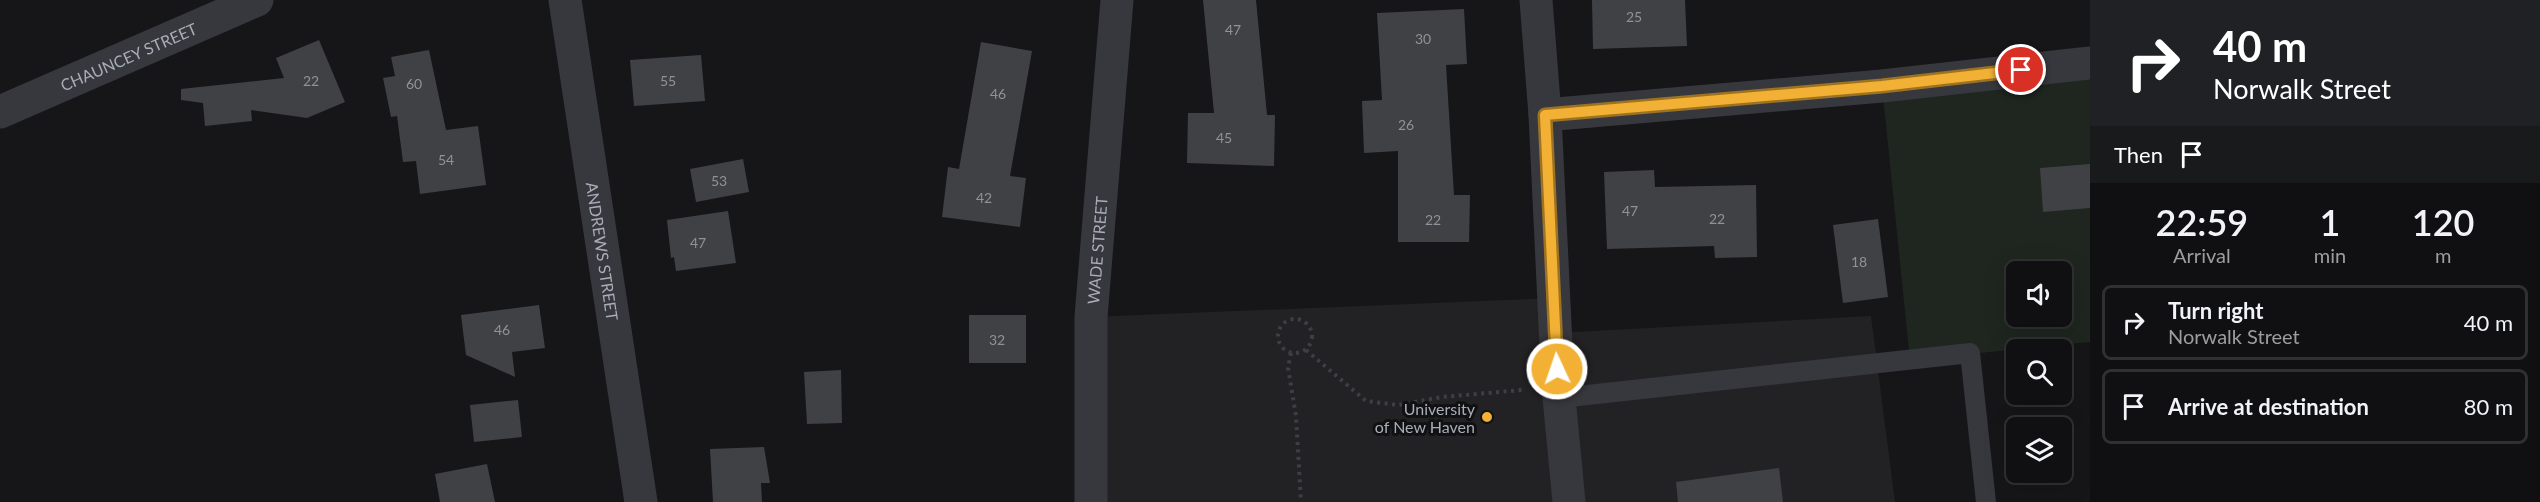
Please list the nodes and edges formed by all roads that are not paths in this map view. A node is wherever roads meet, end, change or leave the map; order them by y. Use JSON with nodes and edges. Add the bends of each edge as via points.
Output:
{"nodes":[{"id":1,"x":257,"y":0,"type":"edge"},
{"id":2,"x":565,"y":0,"type":"edge"},
{"id":3,"x":1118,"y":0,"type":"edge"},
{"id":4,"x":1536,"y":0,"type":"edge"},
{"id":5,"x":2090,"y":63,"type":"edge"},
{"id":6,"x":0,"y":112,"type":"edge"},
{"id":7,"x":1545,"y":115,"type":"junction"},
{"id":8,"x":1559,"y":392,"type":"junction"},
{"id":9,"x":641,"y":502,"type":"edge"},
{"id":10,"x":1091,"y":502,"type":"edge"},
{"id":11,"x":1569,"y":502,"type":"edge"},
{"id":12,"x":1986,"y":502,"type":"edge"}],
"edges":[{"from":1,"to":6,"type":"street","name":"CHAUNCEY STREET"},
{"from":2,"to":9,"type":"street","name":"ANDREWS STREET"},
{"from":3,"to":10,"type":"street","name":"WADE STREET","via":[[1090,317]]},
{"from":4,"to":7,"type":"street"},
{"from":5,"to":7,"type":"street","via":[[1882,86]]},
{"from":7,"to":8,"type":"street"},
{"from":8,"to":11,"type":"street"},
{"from":8,"to":12,"type":"lane","via":[[1970,354]]}]}
